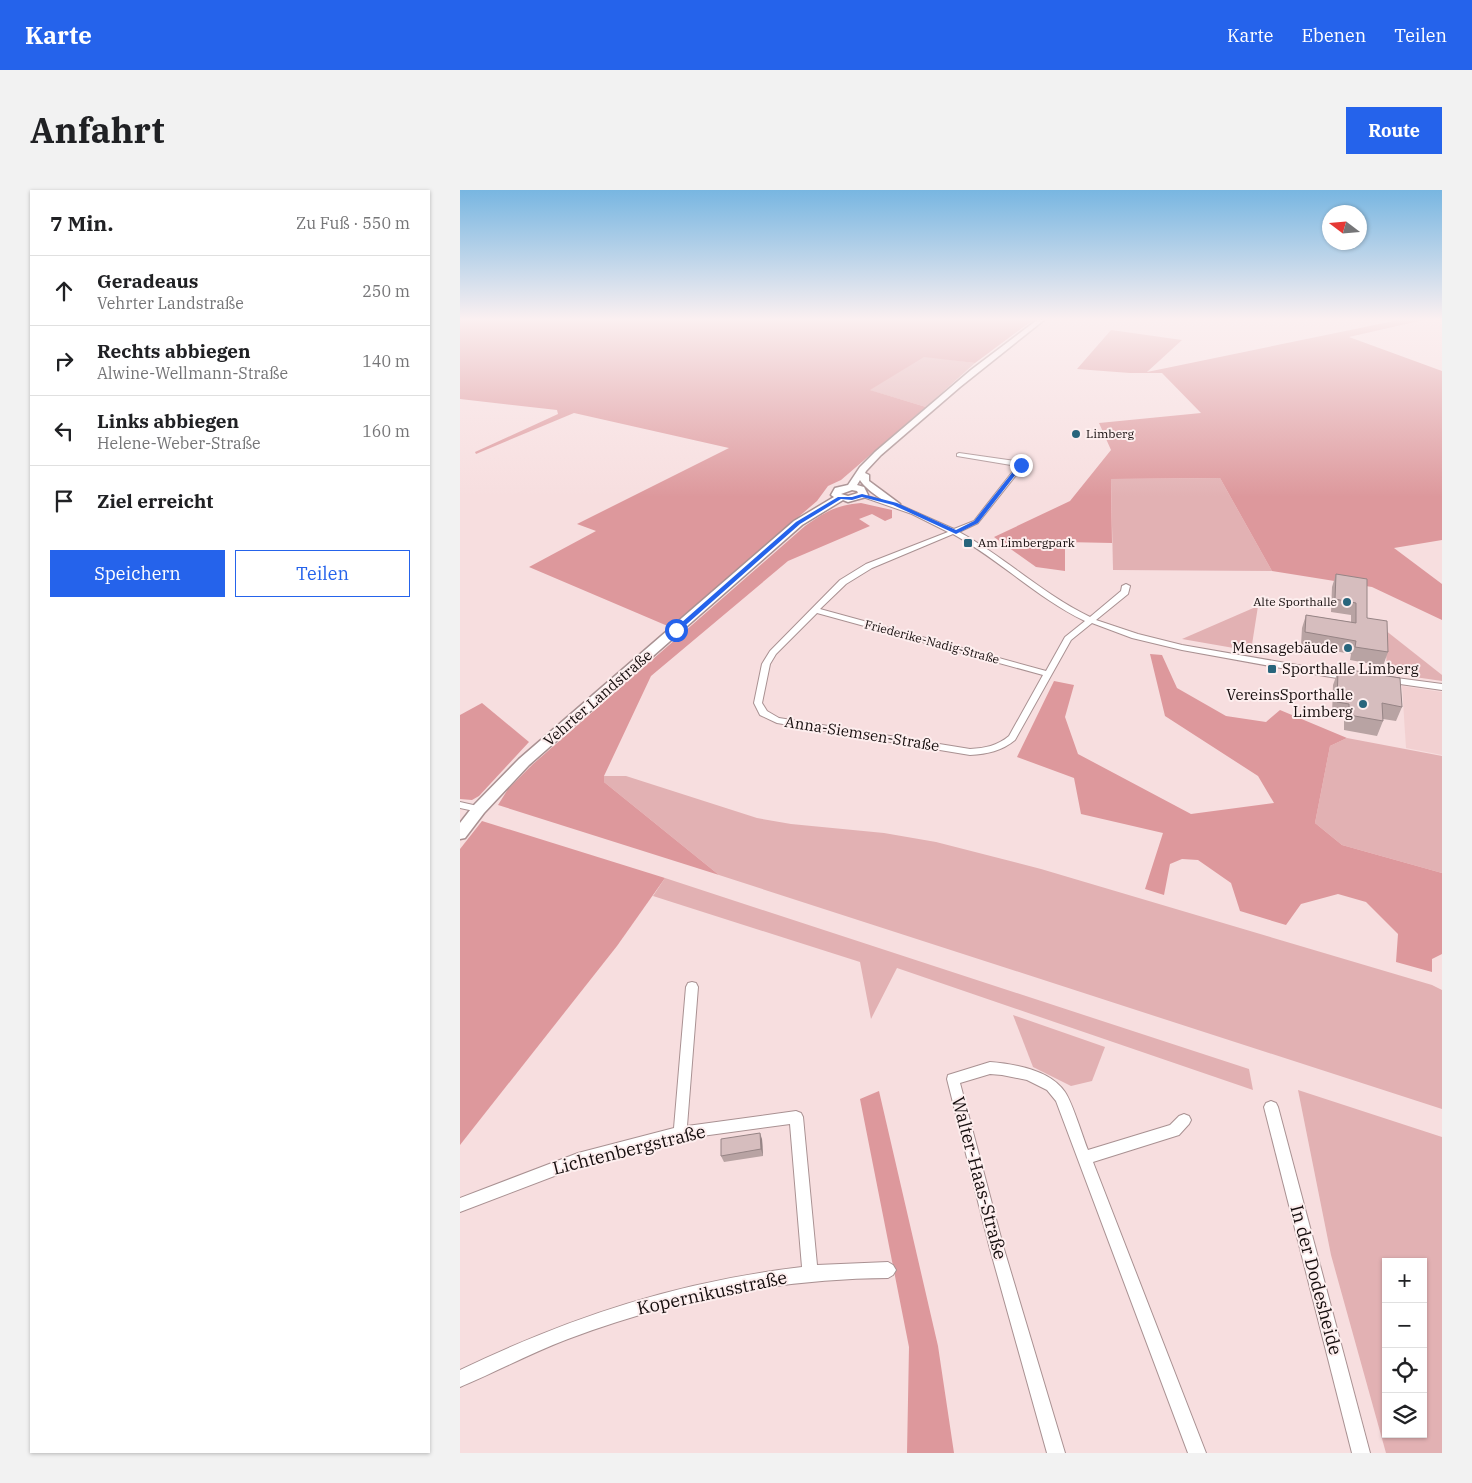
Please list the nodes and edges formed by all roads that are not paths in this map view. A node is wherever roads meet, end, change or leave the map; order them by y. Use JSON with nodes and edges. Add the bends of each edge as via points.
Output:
{"nodes":[{"id":1,"x":967,"y":379,"type":"edge"},
{"id":2,"x":959,"y":455,"type":"dead end"},
{"id":3,"x":863,"y":469,"type":"junction"},
{"id":4,"x":852,"y":486,"type":"junction"},
{"id":5,"x":862,"y":496,"type":"junction"},
{"id":6,"x":840,"y":498,"type":"junction"},
{"id":7,"x":895,"y":504,"type":"junction"},
{"id":8,"x":956,"y":532,"type":"junction"},
{"id":9,"x":1126,"y":586,"type":"dead end"},
{"id":10,"x":815,"y":610,"type":"junction"},
{"id":11,"x":1091,"y":620,"type":"junction"},
{"id":12,"x":1048,"y":674,"type":"junction"},
{"id":13,"x":1356,"y":678,"type":"edge"},
{"id":14,"x":1382,"y":679,"type":"edge"},
{"id":15,"x":1442,"y":687,"type":"edge"},
{"id":16,"x":460,"y":805,"type":"edge"},
{"id":17,"x":479,"y":809,"type":"junction"},
{"id":18,"x":460,"y":834,"type":"edge"},
{"id":19,"x":692,"y":987,"type":"dead end"},
{"id":20,"x":1271,"y":1107,"type":"dead end"},
{"id":21,"x":1184,"y":1120,"type":"dead end"},
{"id":22,"x":680,"y":1133,"type":"junction"},
{"id":23,"x":1084,"y":1158,"type":"junction"},
{"id":24,"x":460,"y":1205,"type":"edge"},
{"id":25,"x":888,"y":1270,"type":"dead end"},
{"id":26,"x":810,"y":1273,"type":"junction"},
{"id":27,"x":460,"y":1379,"type":"edge"},
{"id":28,"x":1056,"y":1453,"type":"edge"},
{"id":29,"x":1197,"y":1453,"type":"edge"},
{"id":30,"x":1361,"y":1453,"type":"edge"}],
"edges":[{"from":1,"to":3,"type":"main road"},
{"from":2,"to":8,"type":"street","name":"Anna-Siemsen-Straße","via":[[1021,465],[976,522]]},
{"from":3,"to":4,"type":"main road"},
{"from":3,"to":7,"type":"main road","via":[[865,482]]},
{"from":4,"to":5,"type":"main road","via":[[863,490]]},
{"from":4,"to":6,"type":"main road","via":[[838,490],[836,495]]},
{"from":5,"to":6,"type":"main road"},
{"from":5,"to":7,"type":"street"},
{"from":6,"to":17,"type":"main road","name":"Vehrter Landstraße","via":[[787,532],[524,762]]},
{"from":7,"to":8,"type":"street"},
{"from":8,"to":10,"type":"street","name":"Anna-Siemsen-Straße","via":[[869,566],[844,582]]},
{"from":8,"to":11,"type":"street","via":[[1051,599]]},
{"from":9,"to":11,"type":"street","name":"Anna-Siemsen-Straße","via":[[1125,592]]},
{"from":10,"to":12,"type":"street","name":"Friederike-Nadig-Straße"},
{"from":10,"to":12,"type":"street","name":"Anna-Siemsen-Straße","via":[[766,664],[758,703],[763,713],[777,720],[970,752],[988,752],[1012,738]]},
{"from":11,"to":12,"type":"street","name":"Anna-Siemsen-Straße","via":[[1068,639]]},
{"from":11,"to":13,"type":"street","via":[[1180,647]]},
{"from":14,"to":15,"type":"street"},
{"from":16,"to":17,"type":"street"},
{"from":17,"to":18,"type":"main road","name":"Vehrter Landstraße"},
{"from":19,"to":22,"type":"street"},
{"from":20,"to":30,"type":"street","name":"In der Dodesheide"},
{"from":21,"to":23,"type":"street","via":[[1174,1130]]},
{"from":22,"to":24,"type":"street","name":"Lichtenbergstraße","via":[[578,1160]]},
{"from":22,"to":26,"type":"street","name":"Lichtenbergstraße","via":[[796,1117]]},
{"from":23,"to":28,"type":"street","name":"Walter-Haas-Straße","via":[[1061,1096],[1052,1086],[1029,1075],[990,1068],[953,1079]]},
{"from":23,"to":29,"type":"street","name":"Walter-Haas-Straße"},
{"from":25,"to":26,"type":"street","name":"Kopernikusstraße"},
{"from":26,"to":27,"type":"street","name":"Kopernikusstraße","via":[[668,1299],[568,1330]]}]}
